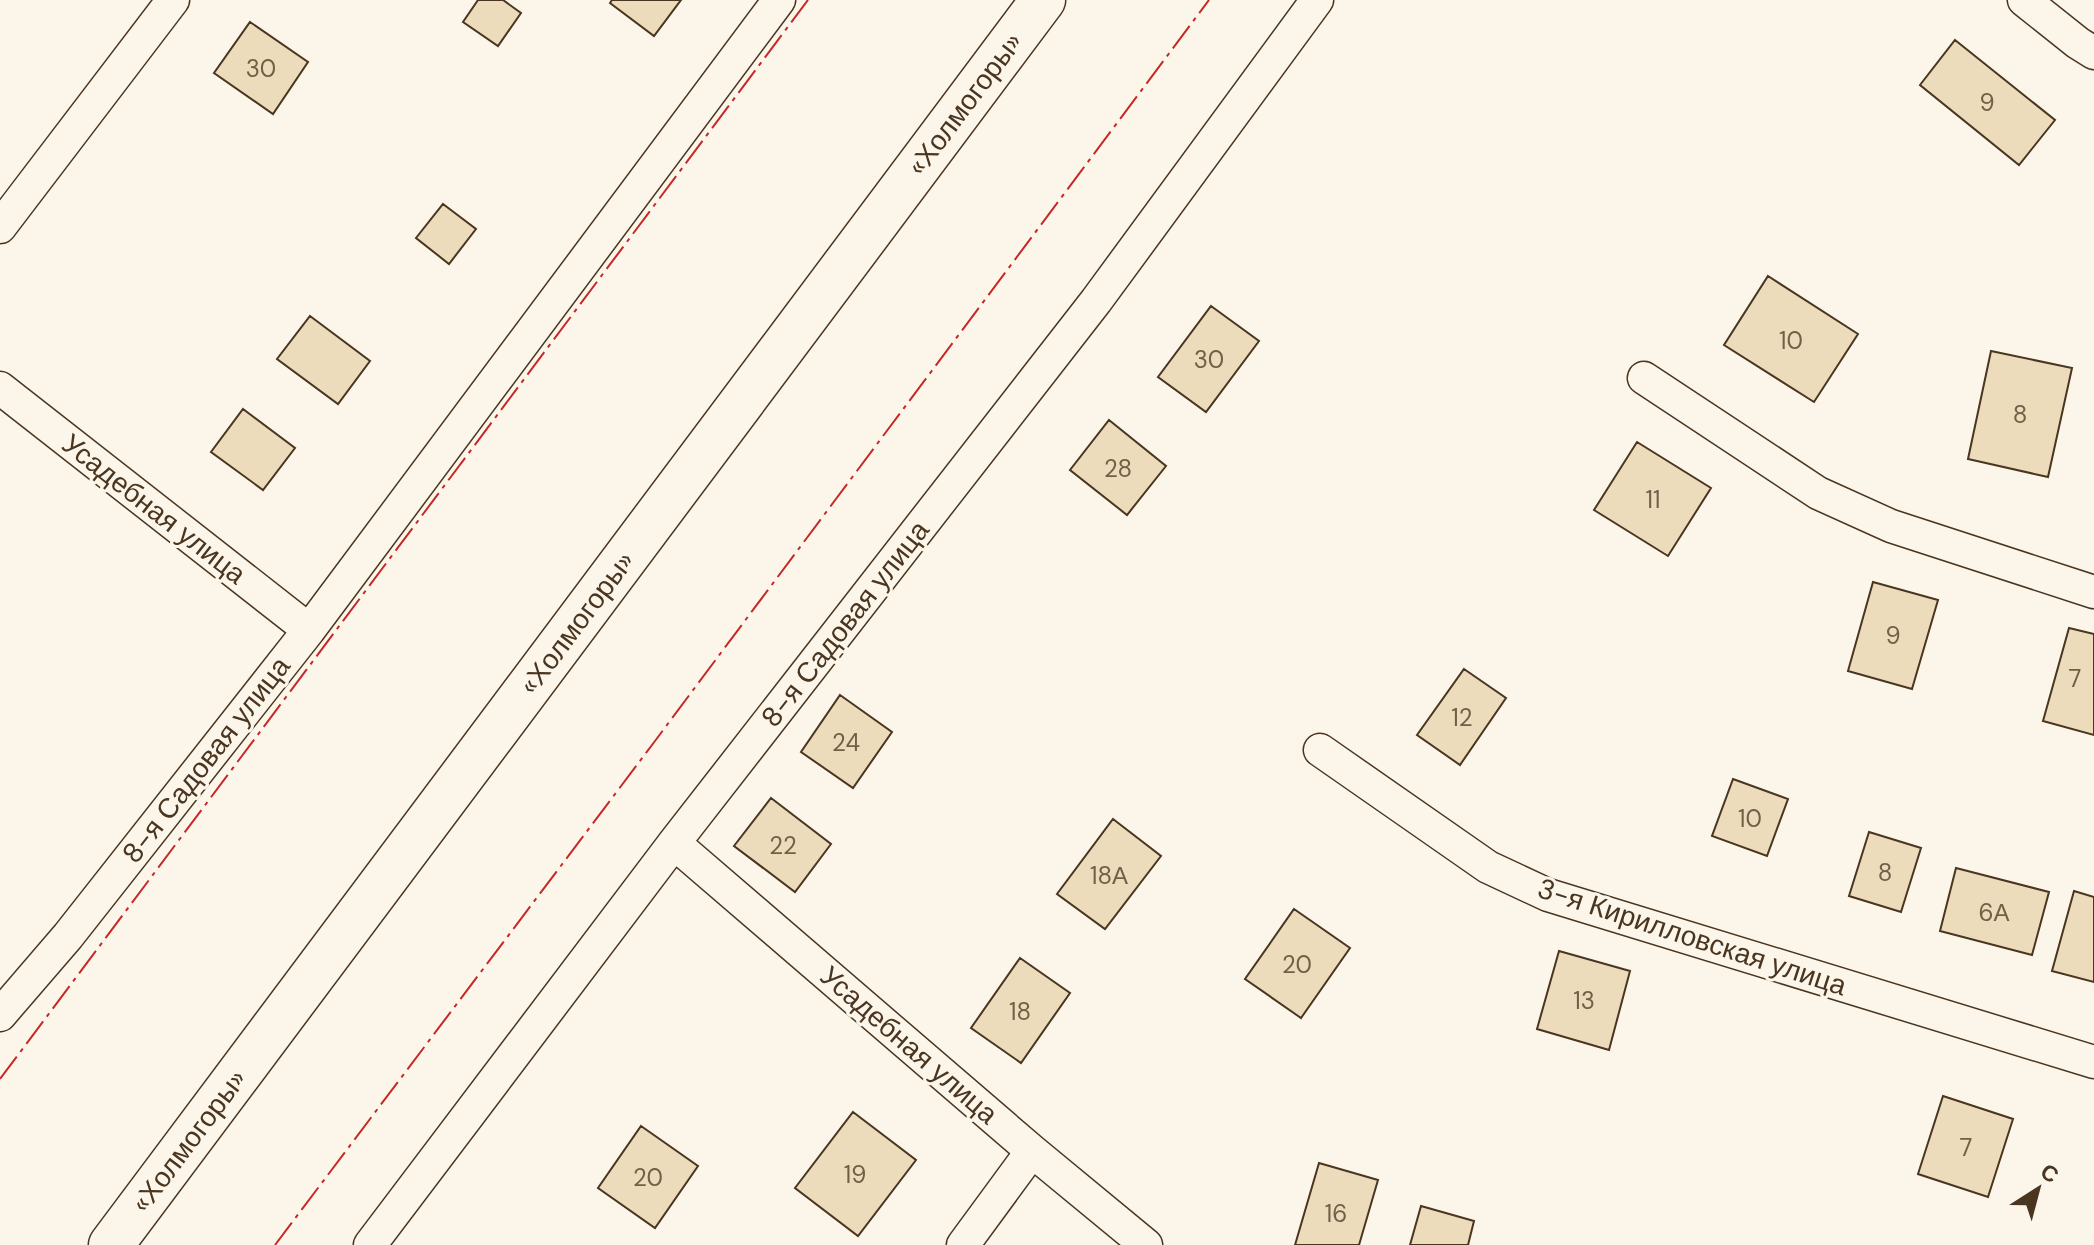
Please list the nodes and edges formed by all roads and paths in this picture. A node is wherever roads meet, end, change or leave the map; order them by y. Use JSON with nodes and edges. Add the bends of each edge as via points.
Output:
{"nodes":[{"id":1,"x":173,"y":0,"type":"edge"},
{"id":2,"x":779,"y":0,"type":"edge"},
{"id":3,"x":1043,"y":0,"type":"edge"},
{"id":4,"x":1317,"y":0,"type":"edge"},
{"id":5,"x":2024,"y":0,"type":"edge"},
{"id":6,"x":2094,"y":53,"type":"edge"},
{"id":7,"x":0,"y":227,"type":"edge"},
{"id":8,"x":1644,"y":378,"type":"dead end"},
{"id":9,"x":0,"y":388,"type":"edge"},
{"id":10,"x":2094,"y":592,"type":"edge"},
{"id":11,"x":309,"y":630,"type":"junction"},
{"id":12,"x":1320,"y":750,"type":"dead end"},
{"id":13,"x":674,"y":843,"type":"junction"},
{"id":14,"x":0,"y":1015,"type":"edge"},
{"id":15,"x":2094,"y":1062,"type":"edge"},
{"id":16,"x":1032,"y":1151,"type":"junction"},
{"id":17,"x":111,"y":1245,"type":"edge"},
{"id":18,"x":370,"y":1245,"type":"edge"},
{"id":19,"x":963,"y":1245,"type":"edge"},
{"id":20,"x":1146,"y":1245,"type":"edge"}],
"edges":[{"from":1,"to":7,"type":"street"},
{"from":2,"to":11,"type":"street","name":"8-я Садовая улица"},
{"from":3,"to":17,"type":"highway","name":"«Холмогоры»"},
{"from":4,"to":13,"type":"street","name":"8-я Садовая улица","via":[[1096,301]]},
{"from":5,"to":6,"type":"street"},
{"from":8,"to":10,"type":"street","via":[[1818,493],[1891,526]]},
{"from":9,"to":11,"type":"street","name":"Усадебная улица"},
{"from":11,"to":14,"type":"street","name":"8-я Садовая улица"},
{"from":12,"to":15,"type":"street","name":"3-я Кирилловская улица","via":[[1488,867],[1548,895]]},
{"from":13,"to":16,"type":"street","name":"Усадебная улица"},
{"from":13,"to":18,"type":"street","name":"8-я Садовая улица"},
{"from":16,"to":19,"type":"street"},
{"from":16,"to":20,"type":"street","name":"Усадебная улица"}]}
